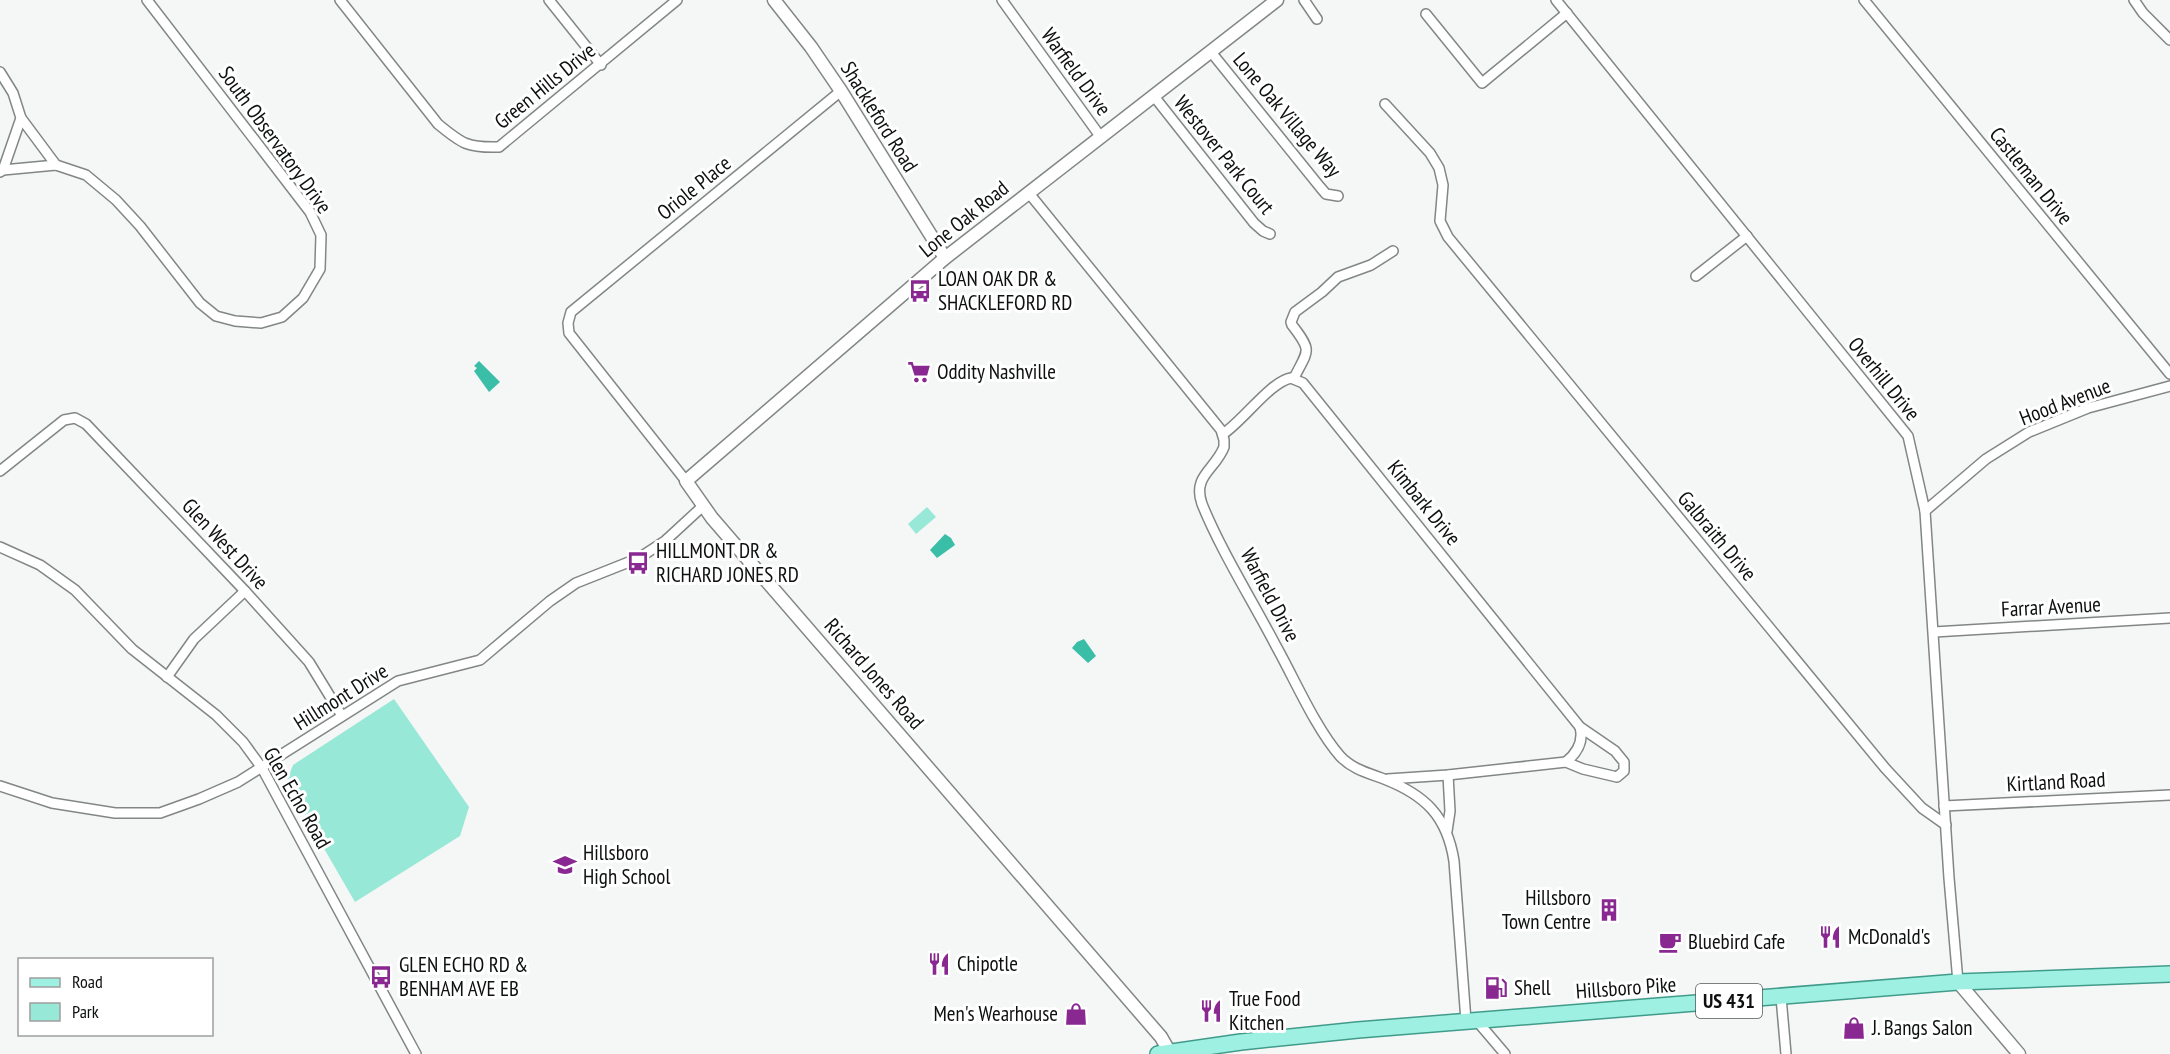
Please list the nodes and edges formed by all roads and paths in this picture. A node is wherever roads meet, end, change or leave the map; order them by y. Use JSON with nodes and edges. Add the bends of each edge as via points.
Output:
{"nodes":[{"id":1,"x":147,"y":0,"type":"edge"},
{"id":2,"x":340,"y":0,"type":"edge"},
{"id":3,"x":549,"y":0,"type":"edge"},
{"id":4,"x":678,"y":0,"type":"edge"},
{"id":5,"x":774,"y":0,"type":"edge"},
{"id":6,"x":1002,"y":0,"type":"edge"},
{"id":7,"x":1304,"y":0,"type":"edge"},
{"id":8,"x":1556,"y":0,"type":"edge"},
{"id":9,"x":1864,"y":0,"type":"edge"},
{"id":10,"x":2134,"y":0,"type":"edge"},
{"id":11,"x":1272,"y":2,"type":"edge"},
{"id":12,"x":1426,"y":14,"type":"dead end"},
{"id":13,"x":1567,"y":14,"type":"junction"},
{"id":14,"x":1317,"y":19,"type":"dead end"},
{"id":15,"x":2170,"y":40,"type":"edge"},
{"id":16,"x":1211,"y":52,"type":"junction"},
{"id":17,"x":601,"y":64,"type":"junction"},
{"id":18,"x":0,"y":72,"type":"edge"},
{"id":19,"x":841,"y":91,"type":"junction"},
{"id":20,"x":1153,"y":95,"type":"junction"},
{"id":21,"x":1385,"y":104,"type":"dead end"},
{"id":22,"x":21,"y":118,"type":"junction"},
{"id":23,"x":1101,"y":136,"type":"junction"},
{"id":24,"x":56,"y":165,"type":"junction"},
{"id":25,"x":2,"y":171,"type":"edge"},
{"id":26,"x":1028,"y":192,"type":"junction"},
{"id":27,"x":1338,"y":196,"type":"dead end"},
{"id":28,"x":1270,"y":234,"type":"dead end"},
{"id":29,"x":1747,"y":236,"type":"junction"},
{"id":30,"x":1393,"y":251,"type":"dead end"},
{"id":31,"x":945,"y":258,"type":"junction"},
{"id":32,"x":1696,"y":276,"type":"dead end"},
{"id":33,"x":571,"y":312,"type":"joint"},
{"id":34,"x":2170,"y":374,"type":"edge"},
{"id":35,"x":1294,"y":378,"type":"junction"},
{"id":36,"x":2170,"y":386,"type":"edge"},
{"id":37,"x":1223,"y":434,"type":"junction"},
{"id":38,"x":0,"y":471,"type":"edge"},
{"id":39,"x":686,"y":481,"type":"junction"},
{"id":40,"x":703,"y":506,"type":"junction"},
{"id":41,"x":1925,"y":511,"type":"junction"},
{"id":42,"x":0,"y":547,"type":"edge"},
{"id":43,"x":245,"y":591,"type":"junction"},
{"id":44,"x":2170,"y":618,"type":"edge"},
{"id":45,"x":1934,"y":632,"type":"junction"},
{"id":46,"x":167,"y":677,"type":"junction"},
{"id":47,"x":342,"y":716,"type":"junction"},
{"id":48,"x":1580,"y":727,"type":"junction"},
{"id":49,"x":1566,"y":762,"type":"junction"},
{"id":50,"x":262,"y":768,"type":"junction"},
{"id":51,"x":1448,"y":775,"type":"junction"},
{"id":52,"x":1384,"y":779,"type":"junction"},
{"id":53,"x":0,"y":786,"type":"edge"},
{"id":54,"x":2170,"y":795,"type":"edge"},
{"id":55,"x":1944,"y":806,"type":"junction"},
{"id":56,"x":1946,"y":825,"type":"junction"},
{"id":57,"x":1447,"y":831,"type":"junction"},
{"id":58,"x":2170,"y":974,"type":"edge"},
{"id":59,"x":1958,"y":982,"type":"junction"},
{"id":60,"x":1781,"y":997,"type":"junction"},
{"id":61,"x":1471,"y":1021,"type":"junction"},
{"id":62,"x":1164,"y":1053,"type":"edge"},
{"id":63,"x":416,"y":1054,"type":"edge"},
{"id":64,"x":1505,"y":1054,"type":"edge"},
{"id":65,"x":1786,"y":1054,"type":"edge"},
{"id":66,"x":2019,"y":1054,"type":"edge"}],
"edges":[{"from":1,"to":24,"type":"street","name":"South Observatory Drive","via":[[310,212],[321,235],[320,269],[303,298],[282,317],[261,323],[216,316],[200,303],[117,200],[86,175]]},
{"from":2,"to":17,"type":"street","name":"Green Hills Drive","via":[[438,124],[454,138],[476,148],[499,147]]},
{"from":3,"to":17,"type":"street"},
{"from":4,"to":17,"type":"street","name":"Green Hills Drive"},
{"from":5,"to":19,"type":"street","name":"Shackleford Road"},
{"from":6,"to":23,"type":"street","name":"Warfield Drive"},
{"from":7,"to":14,"type":"street"},
{"from":8,"to":13,"type":"street","name":"Overhill Drive"},
{"from":9,"to":34,"type":"street","name":"Castleman Drive"},
{"from":10,"to":15,"type":"street"},
{"from":11,"to":16,"type":"street","name":"Lone Oak Road"},
{"from":12,"to":13,"type":"street","via":[[1482,83]]},
{"from":13,"to":29,"type":"street","name":"Overhill Drive"},
{"from":16,"to":20,"type":"street","name":"Lone Oak Road"},
{"from":16,"to":27,"type":"street","name":"Lone Oak Village Way","via":[[1320,187]]},
{"from":18,"to":22,"type":"street","via":[[13,93]]},
{"from":19,"to":31,"type":"street","name":"Shackleford Road"},
{"from":19,"to":33,"type":"street","name":"Oriole Place"},
{"from":20,"to":23,"type":"street","name":"Lone Oak Road"},
{"from":20,"to":28,"type":"street","name":"Westover Park Court","via":[[1254,223]]},
{"from":21,"to":56,"type":"street","name":"Galbraith Drive","via":[[1439,168],[1443,185],[1440,221],[1468,263],[1886,768],[1922,808]]},
{"from":22,"to":24,"type":"street"},
{"from":22,"to":25,"type":"street"},
{"from":23,"to":26,"type":"street","name":"Lone Oak Road"},
{"from":24,"to":25,"type":"street"},
{"from":26,"to":31,"type":"street","name":"Lone Oak Road"},
{"from":26,"to":37,"type":"street"},
{"from":29,"to":32,"type":"street"},
{"from":29,"to":41,"type":"street","name":"Overhill Drive","via":[[1908,436]]},
{"from":30,"to":35,"type":"street","via":[[1371,265],[1338,277],[1295,312],[1292,325],[1308,351]]},
{"from":31,"to":39,"type":"street","name":"Lone Oak Road"},
{"from":33,"to":39,"type":"street","name":"Richard Jones Road","via":[[569,333]]},
{"from":35,"to":37,"type":"street","via":[[1275,385]]},
{"from":35,"to":48,"type":"street","name":"Kimbark Drive","via":[[1314,395]]},
{"from":36,"to":41,"type":"street","name":"Hood Avenue","via":[[2088,408],[2029,432],[1986,459]]},
{"from":37,"to":52,"type":"street","name":"Warfield Drive","via":[[1222,451],[1199,488],[1204,509],[1330,742],[1352,766]]},
{"from":38,"to":43,"type":"street","name":"Glen West Drive","via":[[64,420],[75,418],[86,424]]},
{"from":39,"to":40,"type":"street","name":"Richard Jones Road"},
{"from":40,"to":47,"type":"street","name":"Hillmont Drive","via":[[665,541],[639,558],[576,583],[480,660],[398,681]]},
{"from":40,"to":62,"type":"street","name":"Richard Jones Road","via":[[1161,1037]]},
{"from":41,"to":45,"type":"street","name":"Overhill Drive"},
{"from":42,"to":46,"type":"street","name":"Glen Echo Road","via":[[54,573],[132,649]]},
{"from":43,"to":46,"type":"street","via":[[194,639]]},
{"from":43,"to":47,"type":"street","name":"Glen West Drive","via":[[309,662]]},
{"from":44,"to":45,"type":"street","name":"Farrar Avenue"},
{"from":45,"to":55,"type":"street","name":"Overhill Drive"},
{"from":46,"to":50,"type":"street","name":"Glen Echo Road","via":[[216,715]]},
{"from":47,"to":50,"type":"street","name":"Hillmont Drive"},
{"from":48,"to":49,"type":"street","via":[[1579,746]]},
{"from":48,"to":49,"type":"street","name":"Kimbark Drive","via":[[1619,754],[1624,771],[1613,777]]},
{"from":49,"to":51,"type":"street","name":"Kimbark Drive"},
{"from":50,"to":53,"type":"street","name":"Hillmont Drive","via":[[238,782],[160,813],[116,813],[52,803]]},
{"from":50,"to":63,"type":"street","name":"Glen Echo Road"},
{"from":51,"to":52,"type":"street","name":"Kimbark Drive"},
{"from":51,"to":57,"type":"street"},
{"from":52,"to":57,"type":"street","name":"Warfield Drive","via":[[1420,797]]},
{"from":54,"to":55,"type":"street","name":"Kirtland Road"},
{"from":55,"to":56,"type":"street","name":"Overhill Drive"},
{"from":56,"to":59,"type":"street","name":"Overhill Drive"},
{"from":57,"to":61,"type":"street","name":"Warfield Drive","via":[[1454,861]]},
{"from":58,"to":59,"type":"main road","name":"Hillsboro Pike","number":"US 431"},
{"from":59,"to":60,"type":"main road","name":"Hillsboro Pike","number":"US 431"},
{"from":59,"to":66,"type":"street"},
{"from":60,"to":61,"type":"main road","name":"Hillsboro Pike","number":"US 431"},
{"from":60,"to":65,"type":"street"},
{"from":61,"to":62,"type":"main road","name":"Hillsboro Pike","number":"US 431","via":[[1250,1041]]},
{"from":61,"to":64,"type":"street"}]}
